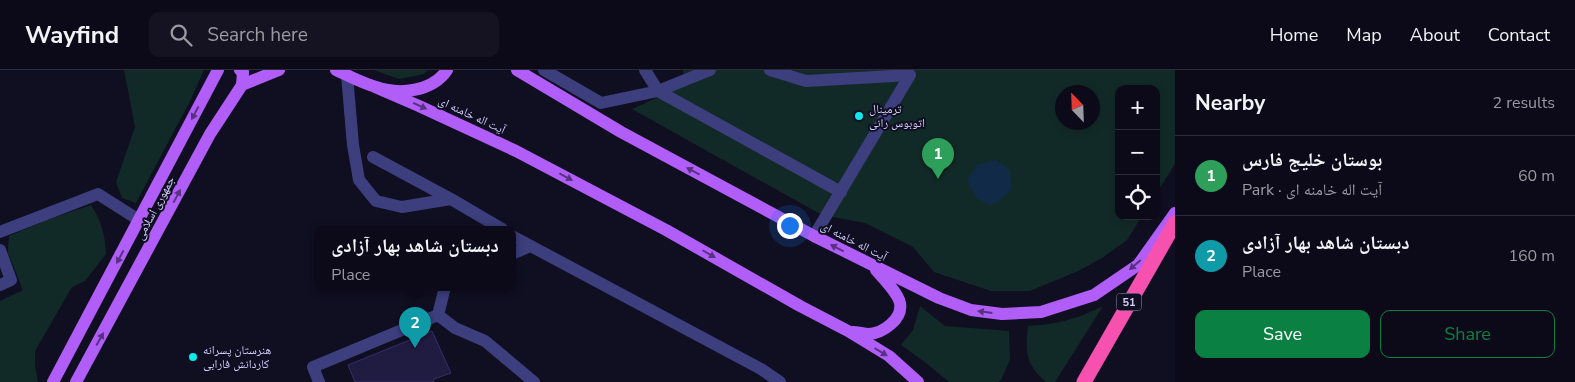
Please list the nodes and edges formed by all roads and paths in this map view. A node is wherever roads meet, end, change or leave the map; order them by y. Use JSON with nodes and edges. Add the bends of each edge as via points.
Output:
{"nodes":[{"id":1,"x":218,"y":70,"type":"edge"},
{"id":2,"x":240,"y":70,"type":"edge"},
{"id":3,"x":279,"y":70,"type":"edge"},
{"id":4,"x":446,"y":70,"type":"edge"},
{"id":5,"x":544,"y":70,"type":"edge"},
{"id":6,"x":646,"y":70,"type":"edge"},
{"id":7,"x":710,"y":70,"type":"edge"},
{"id":8,"x":770,"y":70,"type":"edge"},
{"id":9,"x":523,"y":71,"type":"edge"},
{"id":10,"x":342,"y":72,"type":"edge"},
{"id":11,"x":242,"y":85,"type":"junction"},
{"id":12,"x":375,"y":87,"type":"junction"},
{"id":13,"x":658,"y":91,"type":"junction"},
{"id":14,"x":373,"y":157,"type":"dead end"},
{"id":15,"x":841,"y":192,"type":"junction"},
{"id":16,"x":451,"y":198,"type":"junction"},
{"id":17,"x":1175,"y":213,"type":"edge"},
{"id":18,"x":139,"y":220,"type":"junction"},
{"id":19,"x":1175,"y":223,"type":"edge"},
{"id":20,"x":497,"y":226,"type":"edge"},
{"id":21,"x":0,"y":232,"type":"edge"},
{"id":22,"x":814,"y":236,"type":"junction"},
{"id":23,"x":516,"y":238,"type":"edge"},
{"id":24,"x":530,"y":246,"type":"junction"},
{"id":25,"x":0,"y":250,"type":"edge"},
{"id":26,"x":516,"y":252,"type":"edge"},
{"id":27,"x":873,"y":266,"type":"junction"},
{"id":28,"x":0,"y":284,"type":"edge"},
{"id":29,"x":444,"y":291,"type":"edge"},
{"id":30,"x":438,"y":315,"type":"junction"},
{"id":31,"x":848,"y":331,"type":"junction"},
{"id":32,"x":53,"y":382,"type":"edge"},
{"id":33,"x":76,"y":382,"type":"edge"},
{"id":34,"x":319,"y":382,"type":"edge"},
{"id":35,"x":534,"y":382,"type":"edge"},
{"id":36,"x":780,"y":382,"type":"edge"},
{"id":37,"x":918,"y":382,"type":"edge"},
{"id":38,"x":1084,"y":382,"type":"edge"}],
"edges":[{"from":1,"to":18,"type":"main road","name":"جمهوری اسلامی","one_way":true},
{"from":2,"to":11,"type":"main road","via":[[243,72]]},
{"from":3,"to":11,"type":"main road"},
{"from":4,"to":12,"type":"main road","via":[[442,77],[425,87],[407,91]]},
{"from":5,"to":13,"type":"street","via":[[601,103]]},
{"from":6,"to":13,"type":"street"},
{"from":7,"to":13,"type":"street"},
{"from":8,"to":15,"type":"street","via":[[806,81],[910,75]]},
{"from":22,"to":9,"type":"main road","name":"آیت اله خامنه ای","one_way":true,"via":[[621,132]]},
{"from":10,"to":12,"type":"main road","name":"آیت اله خامنه ای"},
{"from":10,"to":16,"type":"street","via":[[359,180],[376,201],[402,206]]},
{"from":33,"to":11,"type":"main road","name":"جمهوری اسلامی","one_way":true,"via":[[210,134]]},
{"from":12,"to":31,"type":"main road","name":"آیت اله خامنه ای","one_way":true,"via":[[516,151]]},
{"from":13,"to":15,"type":"street"},
{"from":14,"to":16,"type":"street"},
{"from":15,"to":22,"type":"street"},
{"from":16,"to":20,"type":"street"},
{"from":17,"to":27,"type":"main road","name":"آیت اله خامنه ای","one_way":true,"via":[[1138,265],[1094,295],[1041,312],[1002,314],[970,310]]},
{"from":18,"to":21,"type":"street","via":[[98,194]]},
{"from":18,"to":32,"type":"main road","name":"جمهوری اسلامی","one_way":true},
{"from":19,"to":38,"type":"highway","number":"51"},
{"from":27,"to":22,"type":"main road","name":"آیت اله خامنه ای","one_way":true},
{"from":23,"to":24,"type":"street"},
{"from":24,"to":26,"type":"street"},
{"from":24,"to":36,"type":"street"},
{"from":25,"to":28,"type":"street","via":[[11,280]]},
{"from":27,"to":31,"type":"main road","via":[[900,303],[898,316],[886,329],[870,334]]},
{"from":29,"to":30,"type":"street"},
{"from":30,"to":34,"type":"street","via":[[313,367]]},
{"from":30,"to":35,"type":"street","via":[[454,328],[484,341]]},
{"from":31,"to":37,"type":"main road","name":"آیت اله خامنه ای","one_way":true,"via":[[889,356]]}]}
